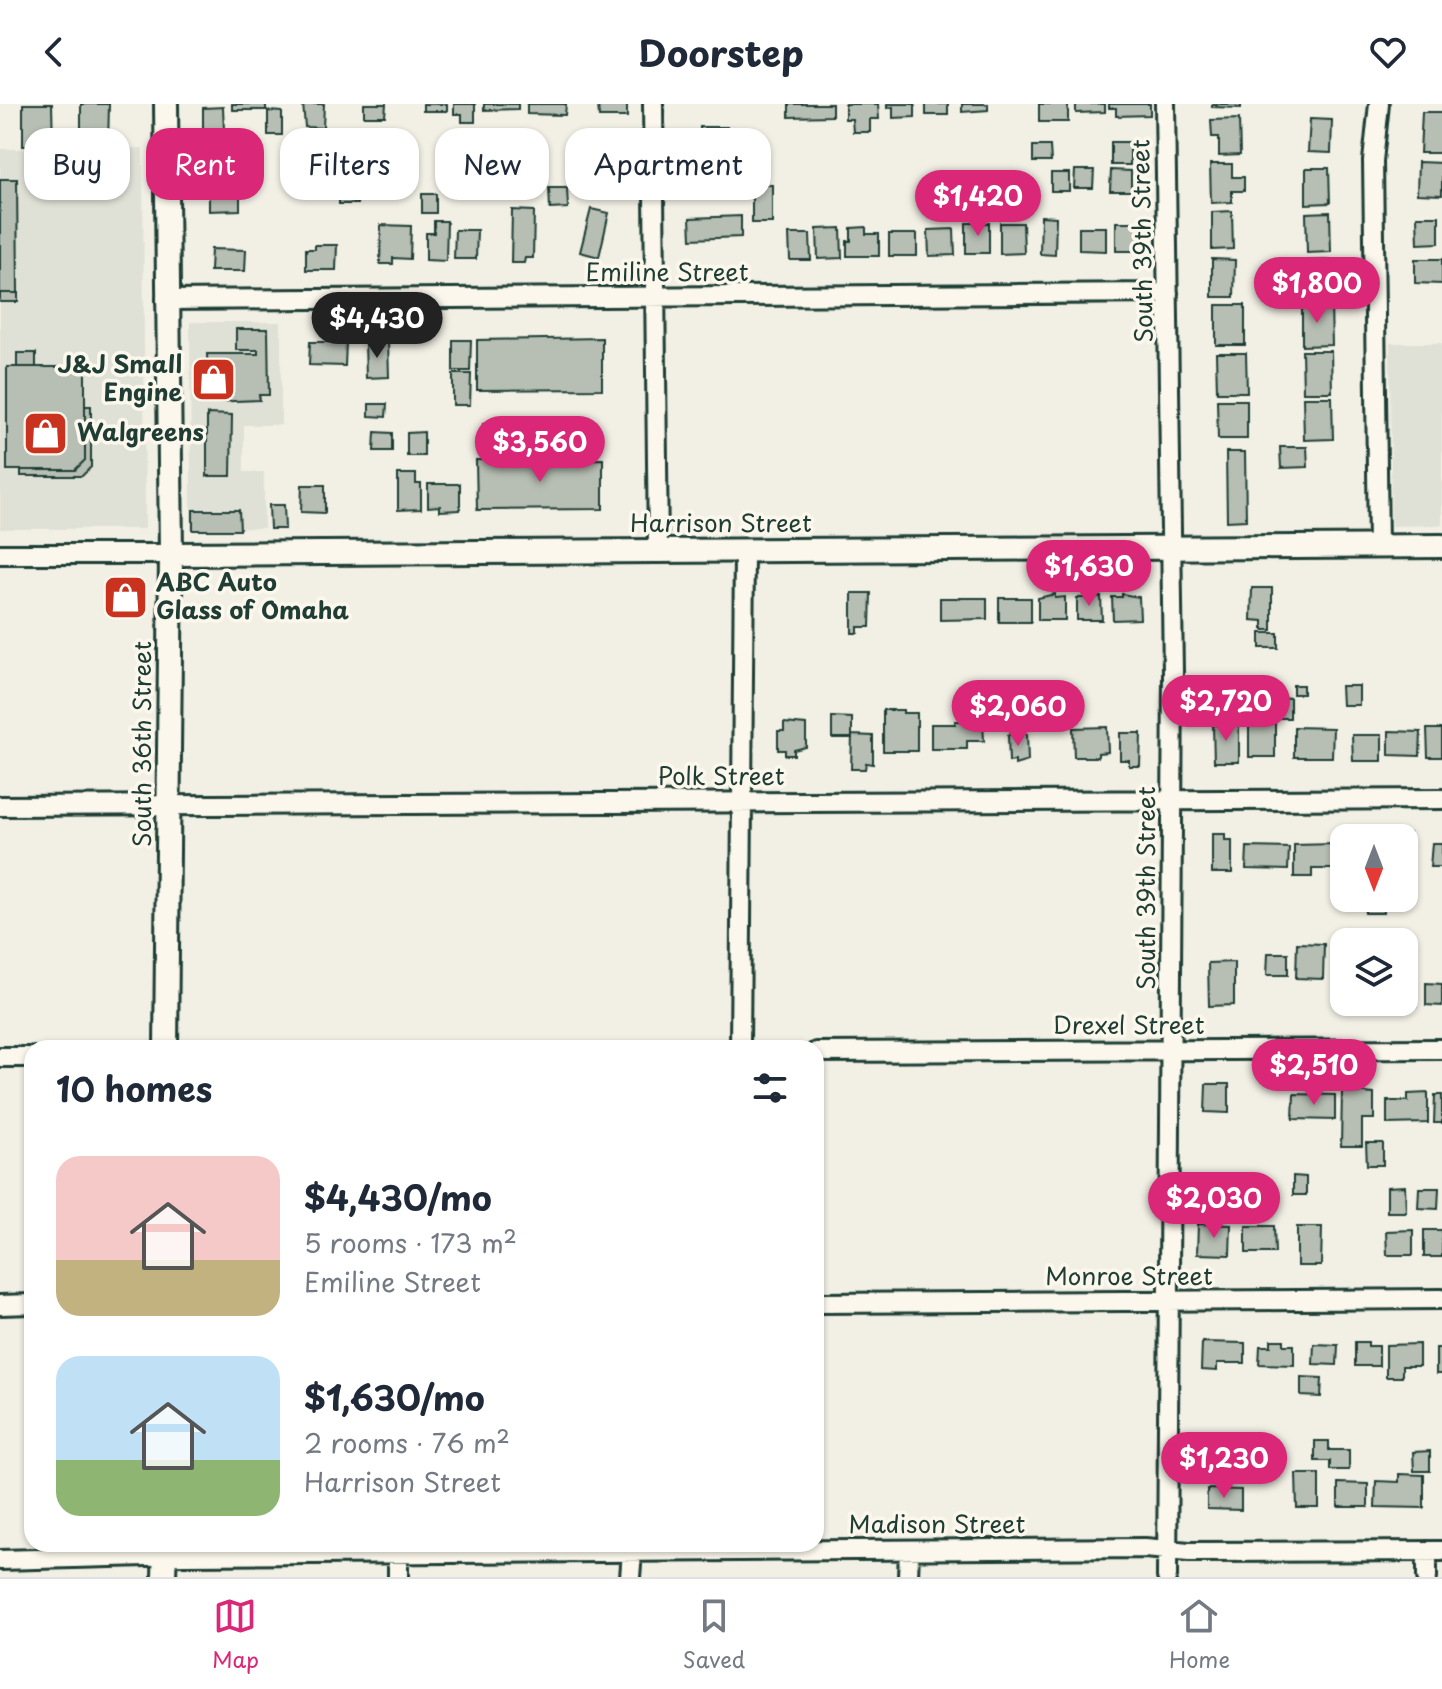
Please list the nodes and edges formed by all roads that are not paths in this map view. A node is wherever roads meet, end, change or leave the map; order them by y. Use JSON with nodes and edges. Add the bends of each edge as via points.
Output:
{"nodes":[{"id":1,"x":166,"y":104,"type":"edge"},
{"id":2,"x":653,"y":104,"type":"edge"},
{"id":3,"x":1165,"y":104,"type":"edge"},
{"id":4,"x":1379,"y":104,"type":"edge"},
{"id":5,"x":1168,"y":293,"type":"junction"},
{"id":6,"x":657,"y":297,"type":"junction"},
{"id":7,"x":166,"y":300,"type":"junction"},
{"id":8,"x":1378,"y":546,"type":"junction"},
{"id":9,"x":1442,"y":546,"type":"edge"},
{"id":10,"x":1171,"y":547,"type":"junction"},
{"id":11,"x":658,"y":550,"type":"junction"},
{"id":12,"x":744,"y":550,"type":"junction"},
{"id":13,"x":0,"y":554,"type":"edge"},
{"id":14,"x":171,"y":554,"type":"junction"},
{"id":15,"x":1442,"y":799,"type":"edge"},
{"id":16,"x":1172,"y":800,"type":"junction"},
{"id":17,"x":741,"y":801,"type":"junction"},
{"id":18,"x":0,"y":806,"type":"edge"},
{"id":19,"x":169,"y":806,"type":"junction"},
{"id":20,"x":166,"y":1040,"type":"edge"},
{"id":21,"x":740,"y":1040,"type":"edge"},
{"id":22,"x":1442,"y":1049,"type":"edge"},
{"id":23,"x":1170,"y":1050,"type":"junction"},
{"id":24,"x":824,"y":1052,"type":"edge"},
{"id":25,"x":0,"y":1057,"type":"edge"},
{"id":26,"x":24,"y":1057,"type":"edge"},
{"id":27,"x":1442,"y":1299,"type":"edge"},
{"id":28,"x":1169,"y":1301,"type":"junction"},
{"id":29,"x":824,"y":1303,"type":"edge"},
{"id":30,"x":24,"y":1304,"type":"edge"},
{"id":31,"x":0,"y":1305,"type":"edge"},
{"id":32,"x":824,"y":1549,"type":"edge"},
{"id":33,"x":909,"y":1550,"type":"junction"},
{"id":34,"x":1167,"y":1550,"type":"junction"},
{"id":35,"x":1434,"y":1551,"type":"edge"},
{"id":36,"x":632,"y":1552,"type":"joint"},
{"id":37,"x":398,"y":1553,"type":"junction"},
{"id":38,"x":164,"y":1559,"type":"edge"},
{"id":39,"x":0,"y":1560,"type":"edge"},
{"id":40,"x":398,"y":1577,"type":"edge"},
{"id":41,"x":630,"y":1577,"type":"edge"},
{"id":42,"x":908,"y":1577,"type":"edge"},
{"id":43,"x":1167,"y":1577,"type":"edge"},
{"id":44,"x":1427,"y":1577,"type":"edge"}],
"edges":[{"from":1,"to":7,"type":"main road","name":"South 36th Street"},
{"from":2,"to":6,"type":"street"},
{"from":3,"to":5,"type":"street","name":"South 39th Street"},
{"from":4,"to":8,"type":"street","via":[[1373,161]]},
{"from":5,"to":6,"type":"street","name":"Emiline Street"},
{"from":5,"to":10,"type":"street","name":"South 39th Street"},
{"from":6,"to":7,"type":"street","name":"Emiline Street"},
{"from":6,"to":11,"type":"street"},
{"from":7,"to":14,"type":"main road","name":"South 36th Street"},
{"from":8,"to":9,"type":"main road","name":"Harrison Street"},
{"from":8,"to":10,"type":"main road","name":"Harrison Street"},
{"from":10,"to":12,"type":"main road","name":"Harrison Street"},
{"from":10,"to":16,"type":"street","name":"South 39th Street"},
{"from":11,"to":12,"type":"main road","name":"Harrison Street"},
{"from":11,"to":14,"type":"main road","name":"Harrison Street"},
{"from":12,"to":17,"type":"street"},
{"from":13,"to":14,"type":"street","name":"Harrison Street"},
{"from":14,"to":19,"type":"main road","name":"South 36th Street"},
{"from":15,"to":16,"type":"street","name":"Polk Street"},
{"from":16,"to":17,"type":"street","name":"Polk Street"},
{"from":16,"to":23,"type":"street","name":"South 39th Street"},
{"from":17,"to":19,"type":"street","name":"Polk Street"},
{"from":17,"to":21,"type":"street"},
{"from":18,"to":19,"type":"street","name":"Polk Street"},
{"from":19,"to":20,"type":"main road","name":"South 36th Street"},
{"from":22,"to":23,"type":"street","name":"Drexel Street"},
{"from":23,"to":24,"type":"street","name":"Drexel Street"},
{"from":23,"to":28,"type":"street","name":"South 39th Street"},
{"from":25,"to":26,"type":"street"},
{"from":27,"to":28,"type":"street","name":"Monroe Street"},
{"from":28,"to":29,"type":"street","name":"Monroe Street"},
{"from":28,"to":34,"type":"street","name":"South 39th Street"},
{"from":30,"to":31,"type":"street"},
{"from":32,"to":33,"type":"street","name":"Madison Street"},
{"from":33,"to":34,"type":"street","name":"Madison Street"},
{"from":33,"to":42,"type":"street"},
{"from":34,"to":35,"type":"street","name":"Madison Street"},
{"from":34,"to":43,"type":"street","name":"South 39th Street"},
{"from":35,"to":44,"type":"street"},
{"from":36,"to":37,"type":"street","name":"Madison Street"},
{"from":36,"to":41,"type":"street"},
{"from":37,"to":38,"type":"street","name":"Madison Street"},
{"from":37,"to":40,"type":"street"},
{"from":38,"to":39,"type":"street","name":"Madison Street"}]}
